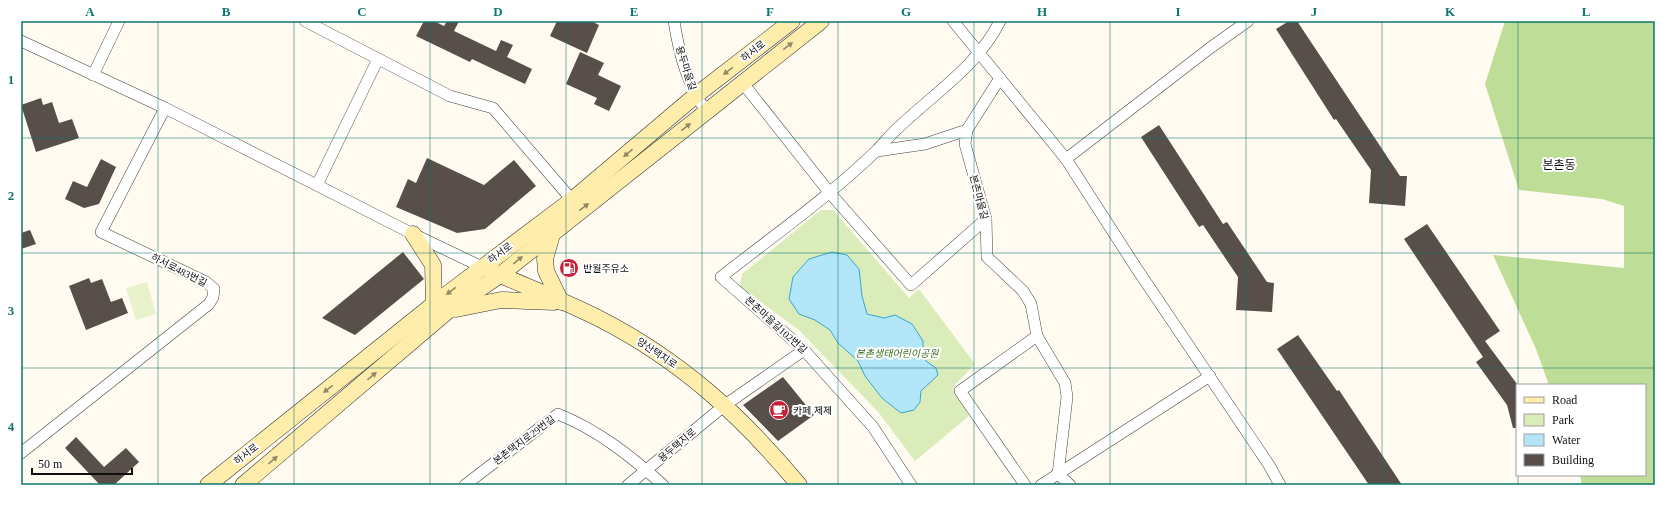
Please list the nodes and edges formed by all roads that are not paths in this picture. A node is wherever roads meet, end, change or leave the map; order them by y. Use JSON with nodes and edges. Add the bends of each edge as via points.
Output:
{"nodes":[{"id":1,"x":119,"y":21,"type":"edge"},
{"id":2,"x":305,"y":21,"type":"edge"},
{"id":3,"x":674,"y":21,"type":"edge"},
{"id":4,"x":792,"y":21,"type":"edge"},
{"id":5,"x":821,"y":21,"type":"edge"},
{"id":6,"x":953,"y":21,"type":"edge"},
{"id":7,"x":1000,"y":21,"type":"edge"},
{"id":8,"x":1248,"y":21,"type":"edge"},
{"id":9,"x":21,"y":42,"type":"edge"},
{"id":10,"x":979,"y":52,"type":"junction"},
{"id":11,"x":378,"y":59,"type":"junction"},
{"id":12,"x":93,"y":75,"type":"junction"},
{"id":13,"x":1000,"y":78,"type":"junction"},
{"id":14,"x":742,"y":82,"type":"junction"},
{"id":15,"x":695,"y":96,"type":"junction"},
{"id":16,"x":164,"y":108,"type":"junction"},
{"id":17,"x":706,"y":111,"type":"junction"},
{"id":18,"x":967,"y":130,"type":"junction"},
{"id":19,"x":877,"y":151,"type":"junction"},
{"id":20,"x":1066,"y":159,"type":"junction"},
{"id":21,"x":317,"y":185,"type":"junction"},
{"id":22,"x":829,"y":192,"type":"junction"},
{"id":23,"x":572,"y":200,"type":"junction"},
{"id":24,"x":986,"y":219,"type":"junction"},
{"id":25,"x":554,"y":232,"type":"junction"},
{"id":26,"x":413,"y":234,"type":"junction"},
{"id":27,"x":482,"y":267,"type":"junction"},
{"id":28,"x":500,"y":275,"type":"junction"},
{"id":29,"x":561,"y":302,"type":"junction"},
{"id":30,"x":434,"y":304,"type":"junction"},
{"id":31,"x":449,"y":310,"type":"junction"},
{"id":32,"x":1037,"y":336,"type":"junction"},
{"id":33,"x":804,"y":350,"type":"junction"},
{"id":34,"x":1210,"y":376,"type":"junction"},
{"id":35,"x":725,"y":405,"type":"junction"},
{"id":36,"x":21,"y":453,"type":"edge"},
{"id":37,"x":647,"y":470,"type":"junction"},
{"id":38,"x":1058,"y":474,"type":"junction"},
{"id":39,"x":213,"y":483,"type":"edge"},
{"id":40,"x":243,"y":485,"type":"edge"},
{"id":41,"x":465,"y":485,"type":"edge"},
{"id":42,"x":628,"y":485,"type":"edge"},
{"id":43,"x":663,"y":485,"type":"edge"},
{"id":44,"x":799,"y":485,"type":"edge"},
{"id":45,"x":911,"y":485,"type":"edge"},
{"id":46,"x":1025,"y":485,"type":"edge"},
{"id":47,"x":1041,"y":485,"type":"edge"},
{"id":48,"x":1070,"y":485,"type":"edge"},
{"id":49,"x":1280,"y":485,"type":"edge"}],
"edges":[{"from":1,"to":12,"type":"street"},
{"from":2,"to":11,"type":"street"},
{"from":3,"to":15,"type":"street","name":"용두마을길","via":[[679,52]]},
{"from":4,"to":15,"type":"main road","name":"하서로","one_way":true},
{"from":14,"to":5,"type":"main road","name":"하서로","one_way":true},
{"from":6,"to":10,"type":"street"},
{"from":7,"to":10,"type":"street"},
{"from":8,"to":20,"type":"street"},
{"from":9,"to":12,"type":"street"},
{"from":10,"to":13,"type":"street"},
{"from":10,"to":19,"type":"street","name":"본촌마을길102번길","via":[[961,72],[897,128]]},
{"from":11,"to":21,"type":"street"},
{"from":11,"to":23,"type":"street","via":[[450,96],[493,108]]},
{"from":12,"to":16,"type":"street"},
{"from":13,"to":18,"type":"street"},
{"from":13,"to":20,"type":"street"},
{"from":14,"to":17,"type":"main road","name":"하서로"},
{"from":14,"to":22,"type":"street"},
{"from":15,"to":17,"type":"street","name":"용두마을길"},
{"from":15,"to":23,"type":"main road","name":"하서로","one_way":true},
{"from":16,"to":21,"type":"street"},
{"from":16,"to":36,"type":"street","name":"하서로483번길","via":[[101,232],[206,282],[214,289],[214,297],[209,304]]},
{"from":25,"to":17,"type":"main road","name":"하서로","one_way":true},
{"from":18,"to":19,"type":"street","via":[[925,144]]},
{"from":18,"to":24,"type":"street","name":"본촌마을길","via":[[965,144]]},
{"from":19,"to":22,"type":"street","name":"본촌마을길102번길"},
{"from":20,"to":34,"type":"street"},
{"from":21,"to":26,"type":"street"},
{"from":22,"to":24,"type":"street","via":[[911,285]]},
{"from":22,"to":33,"type":"street","name":"본촌마을길102번길","via":[[721,277]]},
{"from":23,"to":27,"type":"main road","name":"하서로"},
{"from":24,"to":32,"type":"street","name":"본촌마을길","via":[[987,257],[1023,291],[1031,304]]},
{"from":28,"to":25,"type":"main road","name":"하서로","one_way":true},
{"from":25,"to":29,"type":"main road","via":[[545,259],[546,271]]},
{"from":26,"to":27,"type":"street"},
{"from":26,"to":30,"type":"main road","via":[[433,265]]},
{"from":27,"to":28,"type":"main road","name":"양산택지로"},
{"from":27,"to":30,"type":"main road","name":"하서로","one_way":true},
{"from":28,"to":29,"type":"main road","name":"양산택지로"},
{"from":28,"to":31,"type":"main road","name":"하서로"},
{"from":29,"to":31,"type":"main road","via":[[501,300]]},
{"from":29,"to":35,"type":"main road","name":"양산택지로","via":[[599,318],[648,346],[696,380]]},
{"from":30,"to":39,"type":"main road","name":"하서로","one_way":true},
{"from":40,"to":31,"type":"main road","name":"하서로","one_way":true},
{"from":32,"to":38,"type":"street","name":"본촌마을길","via":[[1065,383],[1067,397]]},
{"from":32,"to":46,"type":"street","via":[[960,391]]},
{"from":33,"to":35,"type":"street","name":"용두택지로"},
{"from":33,"to":45,"type":"street","name":"본촌마을길102번길","via":[[873,427]]},
{"from":34,"to":38,"type":"street"},
{"from":34,"to":49,"type":"street"},
{"from":35,"to":37,"type":"street","name":"용두택지로"},
{"from":35,"to":44,"type":"main road","name":"양산택지로"},
{"from":37,"to":41,"type":"street","name":"본촌택지로29번길","via":[[578,422],[558,414]]},
{"from":37,"to":42,"type":"street","name":"용두택지로"},
{"from":37,"to":43,"type":"street","name":"본촌택지로29번길"},
{"from":38,"to":47,"type":"street"},
{"from":38,"to":48,"type":"street"}]}
